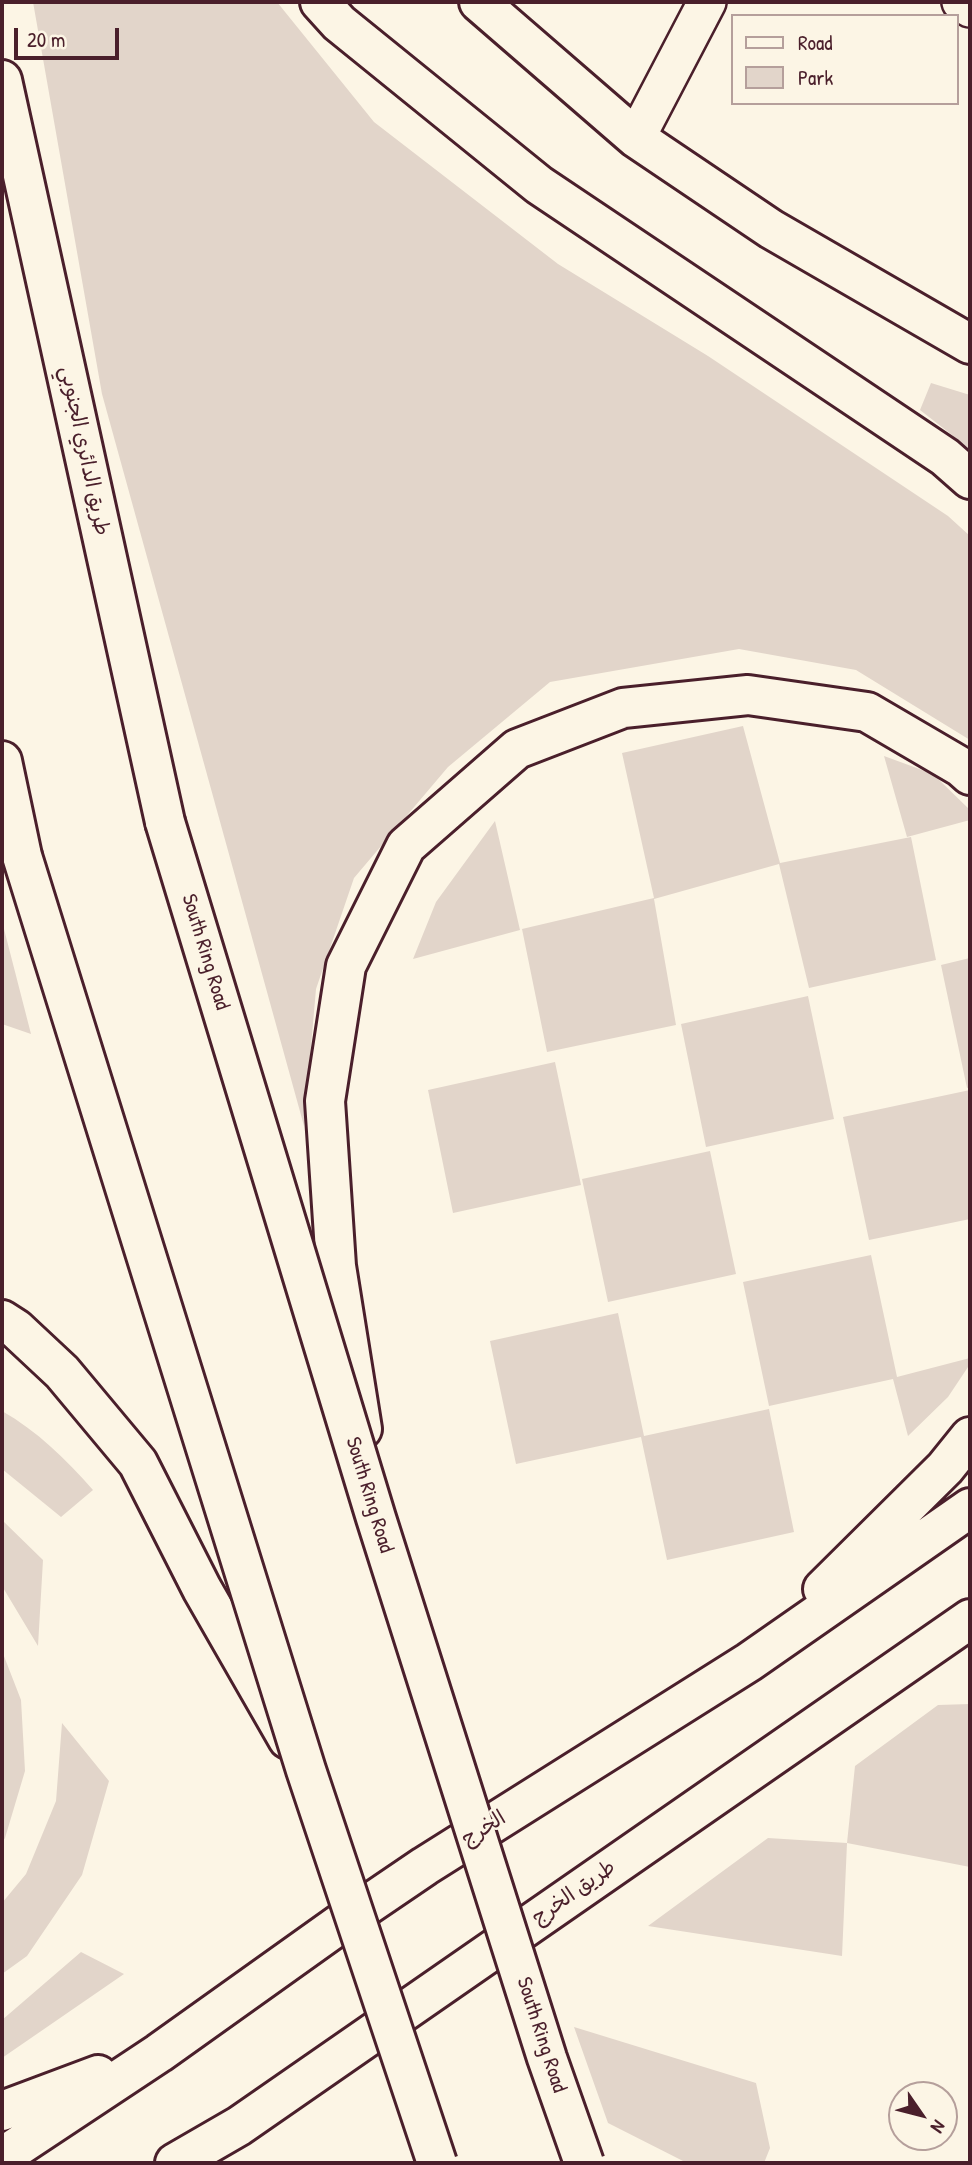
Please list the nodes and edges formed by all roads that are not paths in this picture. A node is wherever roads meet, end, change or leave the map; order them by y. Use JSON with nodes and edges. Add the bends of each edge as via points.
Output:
{"nodes":[{"id":1,"x":320,"y":2,"type":"edge"},
{"id":2,"x":479,"y":2,"type":"edge"},
{"id":3,"x":707,"y":2,"type":"edge"},
{"id":4,"x":961,"y":2,"type":"edge"},
{"id":5,"x":970,"y":8,"type":"edge"},
{"id":6,"x":2,"y":80,"type":"edge"},
{"id":7,"x":636,"y":138,"type":"junction"},
{"id":8,"x":970,"y":344,"type":"edge"},
{"id":9,"x":970,"y":479,"type":"edge"},
{"id":10,"x":2,"y":761,"type":"edge"},
{"id":11,"x":970,"y":775,"type":"edge"},
{"id":12,"x":166,"y":822,"type":"joint"},
{"id":13,"x":2,"y":1320,"type":"edge"},
{"id":14,"x":970,"y":1437,"type":"edge"},
{"id":15,"x":970,"y":1508,"type":"edge"},
{"id":16,"x":376,"y":1518,"type":"junction"},
{"id":17,"x":970,"y":1619,"type":"edge"},
{"id":18,"x":749,"y":1662,"type":"junction"},
{"id":19,"x":306,"y":1770,"type":"junction"},
{"id":20,"x":159,"y":2053,"type":"junction"},
{"id":21,"x":2,"y":2111,"type":"edge"},
{"id":22,"x":239,"y":2126,"type":"junction"},
{"id":23,"x":2,"y":2157,"type":"edge"},
{"id":24,"x":175,"y":2163,"type":"edge"},
{"id":25,"x":195,"y":2163,"type":"edge"},
{"id":26,"x":437,"y":2163,"type":"edge"},
{"id":27,"x":584,"y":2163,"type":"edge"}],
"edges":[{"from":1,"to":9,"type":"highway","via":[[339,23],[539,185],[934,449]]},
{"from":2,"to":7,"type":"highway"},
{"from":3,"to":7,"type":"street"},
{"from":4,"to":5,"type":"street"},
{"from":6,"to":12,"type":"highway","name":"طريق الدائري الجنوبي"},
{"from":7,"to":8,"type":"highway","via":[[771,229]]},
{"from":10,"to":19,"type":"highway","bridge":true,"via":[[22,856]]},
{"from":11,"to":16,"type":"highway","bridge":true,"via":[[867,712],[748,695],[623,708],[517,749],[405,846],[346,966],[325,1101],[336,1266]]},
{"from":12,"to":16,"type":"highway","name":"South Ring Road","bridge":true},
{"from":13,"to":19,"type":"highway","bridge":true,"via":[[62,1372],[138,1463],[202,1589]]},
{"from":14,"to":18,"type":"highway","via":[[945,1468]]},
{"from":15,"to":18,"type":"highway","name":"الخرج"},
{"from":16,"to":27,"type":"highway","name":"South Ring Road","bridge":true},
{"from":17,"to":22,"type":"highway","name":"طريق الخرج"},
{"from":18,"to":20,"type":"highway","name":"الخرج","via":[[425,1866]]},
{"from":19,"to":26,"type":"highway","bridge":true},
{"from":20,"to":21,"type":"highway"},
{"from":20,"to":23,"type":"highway","name":"الخرج"},
{"from":22,"to":24,"type":"highway","name":"طريق الخرج"},
{"from":22,"to":25,"type":"highway"}]}
